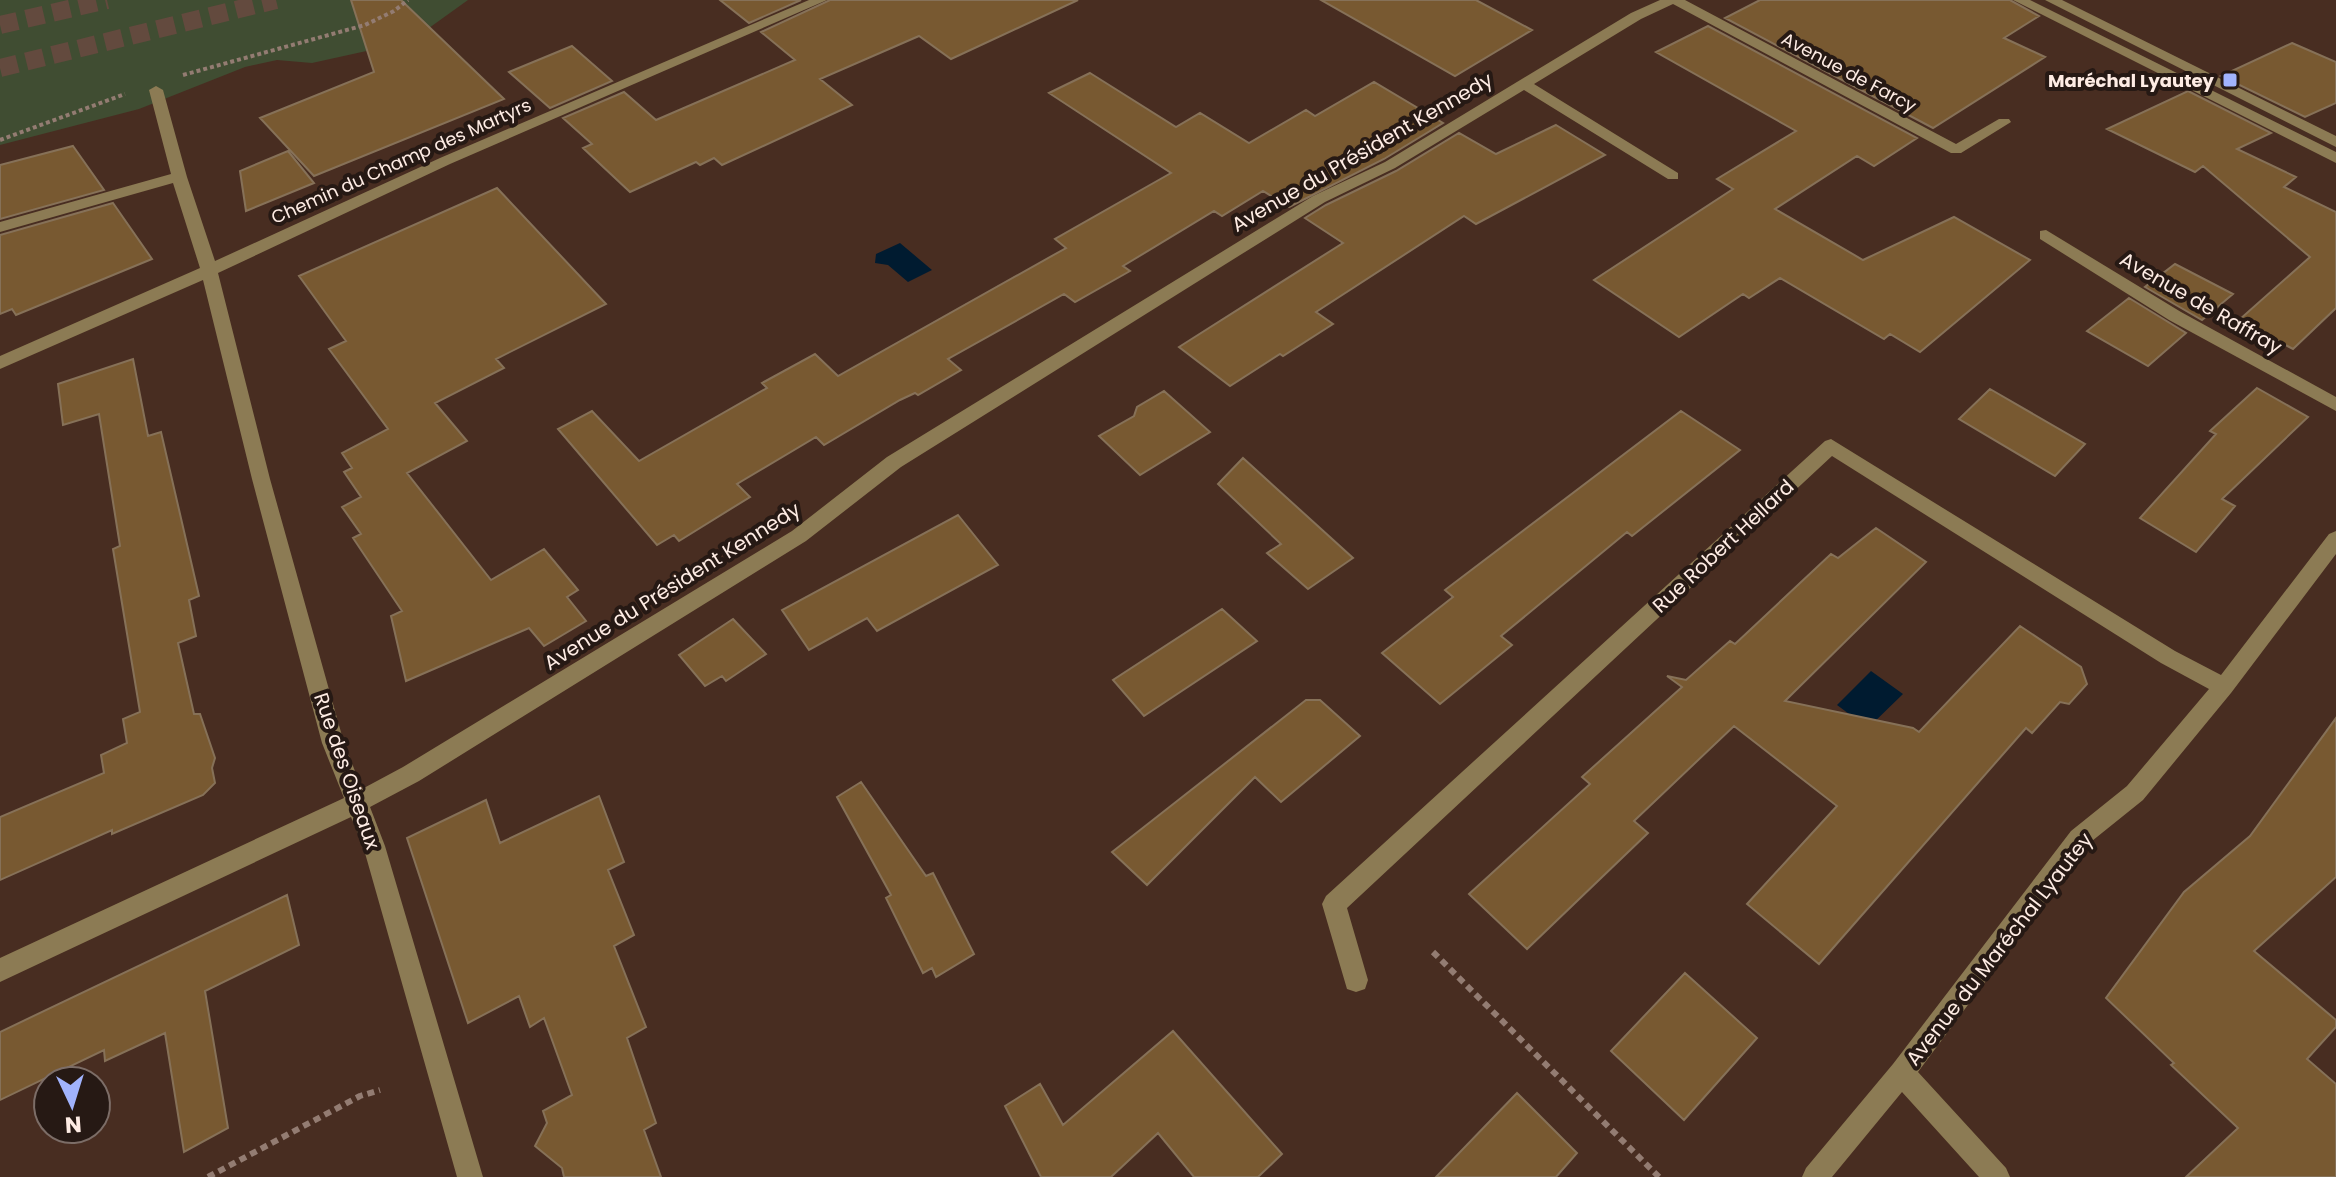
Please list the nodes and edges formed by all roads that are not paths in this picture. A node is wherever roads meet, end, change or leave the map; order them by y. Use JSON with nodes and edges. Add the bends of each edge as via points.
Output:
{"nodes":[{"id":1,"x":820,"y":0,"type":"edge"},
{"id":2,"x":1673,"y":0,"type":"edge"},
{"id":3,"x":2020,"y":0,"type":"edge"},
{"id":4,"x":2052,"y":0,"type":"edge"},
{"id":5,"x":1525,"y":84,"type":"junction"},
{"id":6,"x":156,"y":90,"type":"road end"},
{"id":7,"x":2004,"y":122,"type":"dead end"},
{"id":8,"x":2336,"y":142,"type":"edge"},
{"id":9,"x":2336,"y":158,"type":"edge"},
{"id":10,"x":1673,"y":176,"type":"dead end"},
{"id":11,"x":179,"y":177,"type":"junction"},
{"id":12,"x":0,"y":227,"type":"edge"},
{"id":13,"x":2046,"y":235,"type":"dead end"},
{"id":14,"x":209,"y":269,"type":"junction"},
{"id":15,"x":0,"y":363,"type":"edge"},
{"id":16,"x":2336,"y":405,"type":"edge"},
{"id":17,"x":2336,"y":539,"type":"edge"},
{"id":18,"x":2224,"y":687,"type":"junction"},
{"id":19,"x":357,"y":801,"type":"junction"},
{"id":20,"x":0,"y":970,"type":"edge"},
{"id":21,"x":1356,"y":980,"type":"dead end"},
{"id":22,"x":1902,"y":1073,"type":"junction"},
{"id":23,"x":470,"y":1177,"type":"edge"},
{"id":24,"x":1815,"y":1177,"type":"edge"},
{"id":25,"x":1997,"y":1177,"type":"edge"}],
"edges":[{"from":1,"to":14,"type":"street","name":"Chemin du Champ des Martyrs"},
{"from":2,"to":5,"type":"street","name":"Avenue du Président Kennedy","via":[[1636,16]]},
{"from":2,"to":7,"type":"street","name":"Avenue de Farcy","via":[[1956,150]]},
{"from":3,"to":9,"type":"street"},
{"from":4,"to":8,"type":"street"},
{"from":5,"to":10,"type":"street"},
{"from":5,"to":19,"type":"street","name":"Avenue du Président Kennedy","via":[[1390,165],[1319,199],[894,462],[799,536],[411,774]]},
{"from":6,"to":11,"type":"street","name":"Rue des Oiseaux"},
{"from":11,"to":12,"type":"street"},
{"from":11,"to":14,"type":"street","name":"Rue des Oiseaux"},
{"from":13,"to":16,"type":"street","name":"Avenue de Raffray","via":[[2175,316]]},
{"from":14,"to":15,"type":"street","name":"Chemin du Champ des Martyrs"},
{"from":14,"to":19,"type":"street","name":"Rue des Oiseaux","via":[[333,743]]},
{"from":17,"to":18,"type":"street","name":"Avenue du Maréchal Lyautey"},
{"from":18,"to":21,"type":"street","name":"Rue Robert Hellard","via":[[1831,446],[1334,904]]},
{"from":18,"to":22,"type":"street","name":"Avenue du Maréchal Lyautey","via":[[2135,793],[2079,838]]},
{"from":19,"to":20,"type":"street","name":"Avenue du Président Kennedy"},
{"from":19,"to":23,"type":"street","name":"Rue des Oiseaux"},
{"from":22,"to":24,"type":"street","name":"Avenue du Maréchal Lyautey"},
{"from":22,"to":25,"type":"street"}]}
